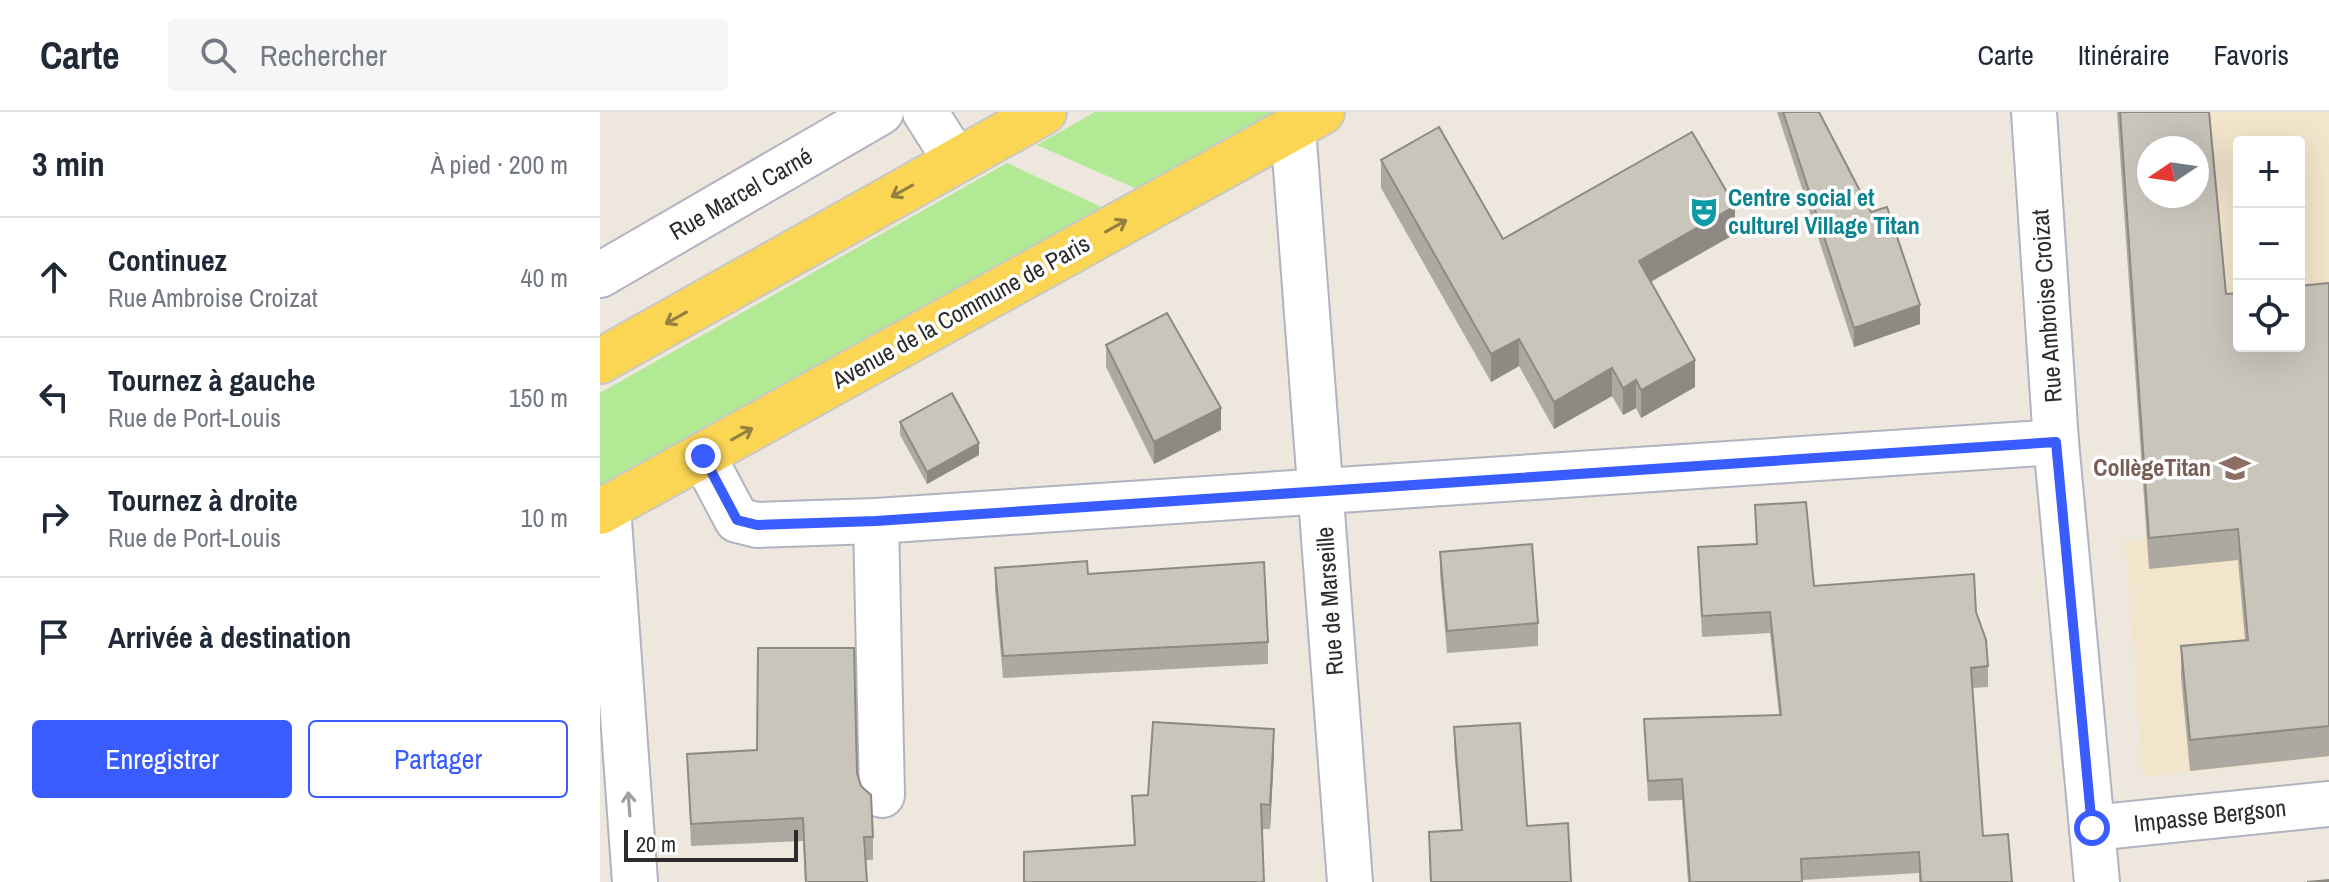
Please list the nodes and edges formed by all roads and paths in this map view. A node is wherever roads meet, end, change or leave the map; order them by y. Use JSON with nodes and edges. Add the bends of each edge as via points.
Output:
{"nodes":[{"id":1,"x":881,"y":112,"type":"edge"},
{"id":2,"x":925,"y":112,"type":"edge"},
{"id":3,"x":1044,"y":112,"type":"edge"},
{"id":4,"x":2034,"y":112,"type":"edge"},
{"id":5,"x":1308,"y":120,"type":"edge"},
{"id":6,"x":956,"y":161,"type":"junction"},
{"id":7,"x":600,"y":275,"type":"edge"},
{"id":8,"x":600,"y":361,"type":"edge"},
{"id":9,"x":2056,"y":442,"type":"junction"},
{"id":10,"x":703,"y":456,"type":"junction"},
{"id":11,"x":1322,"y":492,"type":"junction"},
{"id":12,"x":604,"y":509,"type":"edge"},
{"id":13,"x":876,"y":521,"type":"junction"},
{"id":14,"x":882,"y":795,"type":"dead end"},
{"id":15,"x":2329,"y":804,"type":"edge"},
{"id":16,"x":2092,"y":828,"type":"junction"},
{"id":17,"x":635,"y":882,"type":"edge"},
{"id":18,"x":1350,"y":882,"type":"edge"},
{"id":19,"x":2097,"y":882,"type":"edge"}],
"edges":[{"from":1,"to":7,"type":"street","name":"Rue Marcel Carné"},
{"from":2,"to":6,"type":"street"},
{"from":3,"to":6,"type":"main road"},
{"from":4,"to":9,"type":"street","name":"Rue Ambroise Croizat"},
{"from":10,"to":5,"type":"main road","name":"Avenue de la Commune de Paris","one_way":true},
{"from":5,"to":11,"type":"street","name":"Rue de Marseille"},
{"from":6,"to":8,"type":"main road","one_way":true},
{"from":9,"to":11,"type":"street"},
{"from":9,"to":16,"type":"street","name":"Rue Ambroise Croizat"},
{"from":10,"to":12,"type":"main road","name":"Avenue de la Commune de Paris"},
{"from":10,"to":13,"type":"street","via":[[737,520],[757,525]]},
{"from":11,"to":13,"type":"street"},
{"from":11,"to":18,"type":"street","name":"Rue de Marseille"},
{"from":17,"to":12,"type":"street","one_way":true},
{"from":13,"to":14,"type":"street"},
{"from":15,"to":16,"type":"street","name":"Impasse Bergson"},
{"from":16,"to":19,"type":"street","name":"Rue Ambroise Croizat"}]}
